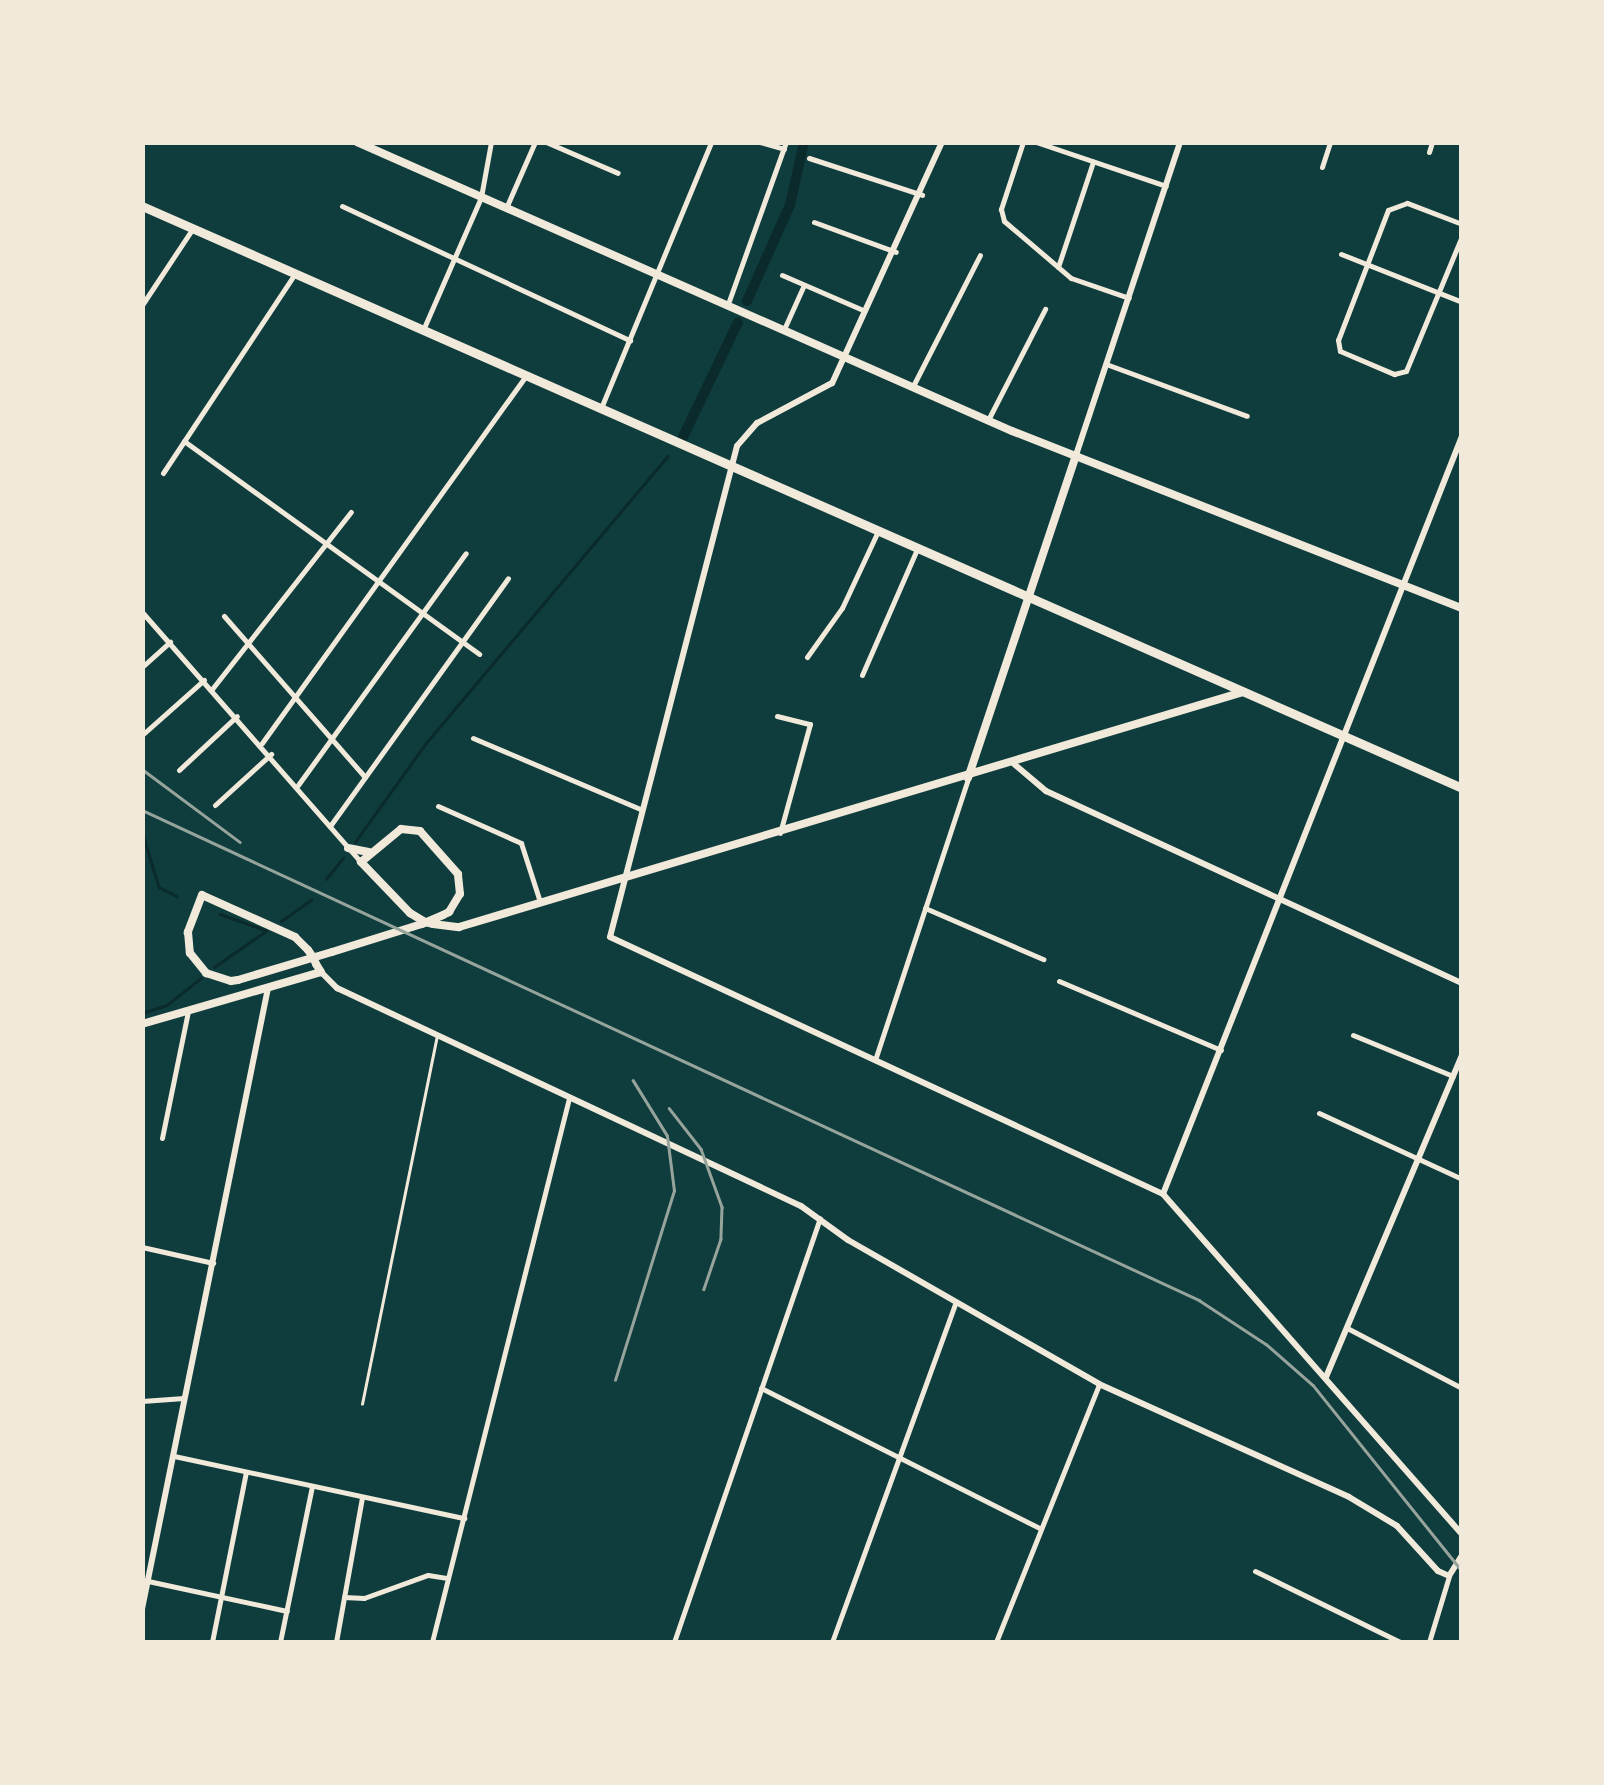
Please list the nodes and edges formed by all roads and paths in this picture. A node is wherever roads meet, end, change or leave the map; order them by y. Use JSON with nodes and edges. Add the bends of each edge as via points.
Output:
{"nodes":[{"id":1,"x":357,"y":142,"type":"edge"},
{"id":2,"x":490,"y":142,"type":"edge"},
{"id":3,"x":535,"y":142,"type":"edge"},
{"id":4,"x":546,"y":142,"type":"edge"},
{"id":5,"x":711,"y":142,"type":"edge"},
{"id":6,"x":760,"y":142,"type":"edge"},
{"id":7,"x":942,"y":142,"type":"edge"},
{"id":8,"x":1023,"y":142,"type":"edge"},
{"id":9,"x":1036,"y":142,"type":"edge"},
{"id":10,"x":1180,"y":142,"type":"edge"},
{"id":11,"x":1330,"y":142,"type":"edge"},
{"id":12,"x":1432,"y":142,"type":"edge"},
{"id":13,"x":785,"y":146,"type":"edge"},
{"id":14,"x":1429,"y":152,"type":"dead end"},
{"id":15,"x":809,"y":158,"type":"dead end"},
{"id":16,"x":1093,"y":162,"type":"junction"},
{"id":17,"x":1322,"y":167,"type":"dead end"},
{"id":18,"x":618,"y":174,"type":"dead end"},
{"id":19,"x":1166,"y":186,"type":"junction"},
{"id":20,"x":922,"y":195,"type":"junction"},
{"id":21,"x":481,"y":197,"type":"junction"},
{"id":22,"x":142,"y":206,"type":"edge"},
{"id":23,"x":342,"y":206,"type":"dead end"},
{"id":24,"x":506,"y":208,"type":"junction"},
{"id":25,"x":814,"y":222,"type":"dead end"},
{"id":26,"x":1462,"y":224,"type":"edge"},
{"id":27,"x":193,"y":228,"type":"junction"},
{"id":28,"x":1462,"y":236,"type":"edge"},
{"id":29,"x":896,"y":252,"type":"junction"},
{"id":30,"x":1341,"y":254,"type":"dead end"},
{"id":31,"x":980,"y":255,"type":"dead end"},
{"id":32,"x":454,"y":261,"type":"junction"},
{"id":33,"x":1367,"y":264,"type":"junction"},
{"id":34,"x":1058,"y":267,"type":"junction"},
{"id":35,"x":658,"y":272,"type":"junction"},
{"id":36,"x":296,"y":274,"type":"junction"},
{"id":37,"x":782,"y":275,"type":"dead end"},
{"id":38,"x":804,"y":285,"type":"junction"},
{"id":39,"x":1440,"y":293,"type":"junction"},
{"id":40,"x":1129,"y":298,"type":"junction"},
{"id":41,"x":729,"y":301,"type":"junction"},
{"id":42,"x":1462,"y":302,"type":"edge"},
{"id":43,"x":142,"y":305,"type":"edge"},
{"id":44,"x":1045,"y":308,"type":"dead end"},
{"id":45,"x":867,"y":312,"type":"junction"},
{"id":46,"x":785,"y":327,"type":"junction"},
{"id":47,"x":423,"y":330,"type":"junction"},
{"id":48,"x":630,"y":340,"type":"junction"},
{"id":49,"x":846,"y":355,"type":"junction"},
{"id":50,"x":1106,"y":364,"type":"junction"},
{"id":51,"x":526,"y":376,"type":"junction"},
{"id":52,"x":912,"y":386,"type":"junction"},
{"id":53,"x":600,"y":409,"type":"junction"},
{"id":54,"x":1247,"y":416,"type":"dead end"},
{"id":55,"x":988,"y":420,"type":"junction"},
{"id":56,"x":1462,"y":436,"type":"edge"},
{"id":57,"x":184,"y":441,"type":"junction"},
{"id":58,"x":1076,"y":455,"type":"junction"},
{"id":59,"x":730,"y":466,"type":"junction"},
{"id":60,"x":163,"y":473,"type":"dead end"},
{"id":61,"x":351,"y":512,"type":"dead end"},
{"id":62,"x":878,"y":531,"type":"junction"},
{"id":63,"x":326,"y":544,"type":"junction"},
{"id":64,"x":917,"y":548,"type":"junction"},
{"id":65,"x":466,"y":553,"type":"dead end"},
{"id":66,"x":508,"y":578,"type":"dead end"},
{"id":67,"x":378,"y":581,"type":"junction"},
{"id":68,"x":1402,"y":585,"type":"junction"},
{"id":69,"x":1028,"y":596,"type":"junction"},
{"id":70,"x":1462,"y":608,"type":"edge"},
{"id":71,"x":142,"y":612,"type":"edge"},
{"id":72,"x":422,"y":613,"type":"junction"},
{"id":73,"x":224,"y":616,"type":"dead end"},
{"id":74,"x":170,"y":642,"type":"junction"},
{"id":75,"x":462,"y":642,"type":"junction"},
{"id":76,"x":248,"y":644,"type":"junction"},
{"id":77,"x":479,"y":654,"type":"dead end"},
{"id":78,"x":807,"y":657,"type":"dead end"},
{"id":79,"x":142,"y":667,"type":"edge"},
{"id":80,"x":862,"y":674,"type":"dead end"},
{"id":81,"x":204,"y":680,"type":"junction"},
{"id":82,"x":212,"y":689,"type":"junction"},
{"id":83,"x":1244,"y":692,"type":"junction"},
{"id":84,"x":295,"y":697,"type":"junction"},
{"id":85,"x":237,"y":716,"type":"junction"},
{"id":86,"x":778,"y":716,"type":"dead end"},
{"id":87,"x":142,"y":736,"type":"edge"},
{"id":88,"x":1343,"y":736,"type":"junction"},
{"id":89,"x":473,"y":738,"type":"dead end"},
{"id":90,"x":332,"y":739,"type":"junction"},
{"id":91,"x":262,"y":743,"type":"junction"},
{"id":92,"x":271,"y":754,"type":"junction"},
{"id":93,"x":1014,"y":764,"type":"junction"},
{"id":94,"x":180,"y":770,"type":"dead end"},
{"id":95,"x":365,"y":777,"type":"junction"},
{"id":96,"x":968,"y":778,"type":"junction"},
{"id":97,"x":298,"y":786,"type":"junction"},
{"id":98,"x":1462,"y":788,"type":"edge"},
{"id":99,"x":215,"y":806,"type":"dead end"},
{"id":100,"x":438,"y":806,"type":"dead end"},
{"id":101,"x":640,"y":810,"type":"junction"},
{"id":102,"x":330,"y":826,"type":"junction"},
{"id":103,"x":780,"y":834,"type":"junction"},
{"id":104,"x":348,"y":848,"type":"junction"},
{"id":105,"x":373,"y":850,"type":"junction"},
{"id":106,"x":360,"y":862,"type":"junction"},
{"id":107,"x":373,"y":875,"type":"junction"},
{"id":108,"x":622,"y":880,"type":"junction"},
{"id":109,"x":1280,"y":899,"type":"junction"},
{"id":110,"x":541,"y":905,"type":"junction"},
{"id":111,"x":925,"y":908,"type":"junction"},
{"id":112,"x":1042,"y":959,"type":"dead end"},
{"id":113,"x":322,"y":972,"type":"junction"},
{"id":114,"x":1060,"y":981,"type":"dead end"},
{"id":115,"x":1462,"y":983,"type":"edge"},
{"id":116,"x":268,"y":986,"type":"junction"},
{"id":117,"x":188,"y":1011,"type":"junction"},
{"id":118,"x":142,"y":1024,"type":"edge"},
{"id":119,"x":1353,"y":1035,"type":"dead end"},
{"id":120,"x":437,"y":1036,"type":"junction"},
{"id":121,"x":1221,"y":1050,"type":"junction"},
{"id":122,"x":1462,"y":1055,"type":"edge"},
{"id":123,"x":874,"y":1062,"type":"junction"},
{"id":124,"x":1453,"y":1076,"type":"junction"},
{"id":125,"x":568,"y":1098,"type":"junction"},
{"id":126,"x":1320,"y":1114,"type":"dead end"},
{"id":127,"x":162,"y":1138,"type":"dead end"},
{"id":128,"x":1420,"y":1157,"type":"junction"},
{"id":129,"x":1462,"y":1179,"type":"edge"},
{"id":130,"x":1163,"y":1194,"type":"junction"},
{"id":131,"x":820,"y":1218,"type":"junction"},
{"id":132,"x":142,"y":1247,"type":"edge"},
{"id":133,"x":214,"y":1263,"type":"junction"},
{"id":134,"x":956,"y":1302,"type":"junction"},
{"id":135,"x":1347,"y":1328,"type":"junction"},
{"id":136,"x":1326,"y":1378,"type":"junction"},
{"id":137,"x":1099,"y":1384,"type":"junction"},
{"id":138,"x":762,"y":1388,"type":"junction"},
{"id":139,"x":1462,"y":1388,"type":"edge"},
{"id":140,"x":186,"y":1398,"type":"junction"},
{"id":141,"x":142,"y":1401,"type":"edge"},
{"id":142,"x":362,"y":1404,"type":"dead end"},
{"id":143,"x":174,"y":1456,"type":"junction"},
{"id":144,"x":899,"y":1458,"type":"junction"},
{"id":145,"x":246,"y":1472,"type":"junction"},
{"id":146,"x":312,"y":1486,"type":"junction"},
{"id":147,"x":362,"y":1496,"type":"junction"},
{"id":148,"x":464,"y":1518,"type":"junction"},
{"id":149,"x":1042,"y":1529,"type":"junction"},
{"id":150,"x":1462,"y":1534,"type":"edge"},
{"id":151,"x":1462,"y":1556,"type":"edge"},
{"id":152,"x":1255,"y":1570,"type":"dead end"},
{"id":153,"x":1449,"y":1576,"type":"junction"},
{"id":154,"x":448,"y":1578,"type":"junction"},
{"id":155,"x":148,"y":1580,"type":"junction"},
{"id":156,"x":222,"y":1597,"type":"junction"},
{"id":157,"x":344,"y":1597,"type":"junction"},
{"id":158,"x":142,"y":1609,"type":"edge"},
{"id":159,"x":286,"y":1611,"type":"junction"},
{"id":160,"x":212,"y":1642,"type":"edge"},
{"id":161,"x":280,"y":1642,"type":"edge"},
{"id":162,"x":336,"y":1642,"type":"edge"},
{"id":163,"x":432,"y":1642,"type":"edge"},
{"id":164,"x":674,"y":1642,"type":"edge"},
{"id":165,"x":832,"y":1642,"type":"edge"},
{"id":166,"x":996,"y":1642,"type":"edge"},
{"id":167,"x":1400,"y":1642,"type":"edge"},
{"id":168,"x":1429,"y":1642,"type":"edge"}],
"edges":[{"from":1,"to":21,"type":"main road"},
{"from":2,"to":21,"type":"street"},
{"from":3,"to":24,"type":"street"},
{"from":4,"to":18,"type":"street"},
{"from":5,"to":35,"type":"street"},
{"from":6,"to":13,"type":"street"},
{"from":7,"to":20,"type":"street"},
{"from":8,"to":34,"type":"street","via":[[1002,218]]},
{"from":9,"to":16,"type":"street"},
{"from":10,"to":19,"type":"street"},
{"from":11,"to":17,"type":"street"},
{"from":12,"to":14,"type":"street"},
{"from":13,"to":41,"type":"street"},
{"from":15,"to":20,"type":"street"},
{"from":16,"to":19,"type":"street"},
{"from":16,"to":34,"type":"street"},
{"from":19,"to":40,"type":"street"},
{"from":20,"to":29,"type":"street"},
{"from":21,"to":24,"type":"main road"},
{"from":21,"to":32,"type":"street"},
{"from":22,"to":27,"type":"main road"},
{"from":23,"to":32,"type":"street"},
{"from":24,"to":35,"type":"main road"},
{"from":25,"to":29,"type":"street"},
{"from":26,"to":33,"type":"street","via":[[1396,204]]},
{"from":27,"to":36,"type":"main road"},
{"from":27,"to":43,"type":"street"},
{"from":28,"to":39,"type":"street"},
{"from":29,"to":45,"type":"street"},
{"from":30,"to":33,"type":"street"},
{"from":31,"to":52,"type":"street"},
{"from":32,"to":47,"type":"street"},
{"from":32,"to":48,"type":"street"},
{"from":33,"to":39,"type":"street"},
{"from":33,"to":39,"type":"street","via":[[1338,349],[1404,373]]},
{"from":34,"to":40,"type":"street","via":[[1082,283]]},
{"from":35,"to":41,"type":"main road"},
{"from":35,"to":48,"type":"street"},
{"from":36,"to":47,"type":"main road"},
{"from":36,"to":57,"type":"street"},
{"from":37,"to":38,"type":"street"},
{"from":38,"to":45,"type":"street"},
{"from":38,"to":46,"type":"street"},
{"from":39,"to":42,"type":"street"},
{"from":40,"to":50,"type":"street"},
{"from":41,"to":46,"type":"main road"},
{"from":44,"to":55,"type":"street"},
{"from":45,"to":49,"type":"street"},
{"from":46,"to":49,"type":"main road"},
{"from":47,"to":51,"type":"main road"},
{"from":48,"to":53,"type":"street"},
{"from":49,"to":52,"type":"main road"},
{"from":49,"to":59,"type":"street","via":[[824,391],[748,430]]},
{"from":50,"to":54,"type":"street"},
{"from":50,"to":58,"type":"street"},
{"from":51,"to":53,"type":"main road"},
{"from":51,"to":67,"type":"street"},
{"from":52,"to":55,"type":"main road"},
{"from":53,"to":59,"type":"main road"},
{"from":55,"to":58,"type":"main road"},
{"from":56,"to":68,"type":"street"},
{"from":57,"to":60,"type":"street"},
{"from":57,"to":63,"type":"street"},
{"from":58,"to":68,"type":"main road"},
{"from":58,"to":69,"type":"main road"},
{"from":59,"to":62,"type":"main road"},
{"from":59,"to":101,"type":"street"},
{"from":61,"to":63,"type":"street"},
{"from":62,"to":64,"type":"main road"},
{"from":62,"to":78,"type":"street","via":[[842,608]]},
{"from":63,"to":67,"type":"street"},
{"from":63,"to":76,"type":"street"},
{"from":64,"to":69,"type":"main road"},
{"from":64,"to":80,"type":"street"},
{"from":65,"to":72,"type":"street"},
{"from":66,"to":75,"type":"street"},
{"from":67,"to":72,"type":"street"},
{"from":67,"to":84,"type":"street"},
{"from":68,"to":70,"type":"main road"},
{"from":68,"to":88,"type":"street"},
{"from":69,"to":83,"type":"main road"},
{"from":69,"to":96,"type":"main road"},
{"from":71,"to":74,"type":"street"},
{"from":72,"to":75,"type":"street"},
{"from":72,"to":90,"type":"street"},
{"from":73,"to":76,"type":"street"},
{"from":74,"to":79,"type":"street"},
{"from":74,"to":81,"type":"street"},
{"from":75,"to":77,"type":"street"},
{"from":75,"to":95,"type":"street"},
{"from":76,"to":82,"type":"street"},
{"from":76,"to":84,"type":"street"},
{"from":81,"to":82,"type":"street"},
{"from":81,"to":87,"type":"street"},
{"from":82,"to":85,"type":"street"},
{"from":83,"to":88,"type":"main road"},
{"from":83,"to":93,"type":"main road"},
{"from":84,"to":90,"type":"street"},
{"from":84,"to":91,"type":"street"},
{"from":85,"to":91,"type":"street"},
{"from":85,"to":94,"type":"street"},
{"from":86,"to":103,"type":"street","via":[[810,724]]},
{"from":88,"to":98,"type":"main road"},
{"from":88,"to":109,"type":"street"},
{"from":89,"to":101,"type":"street"},
{"from":90,"to":95,"type":"street"},
{"from":90,"to":97,"type":"street"},
{"from":91,"to":92,"type":"street"},
{"from":92,"to":97,"type":"street"},
{"from":92,"to":99,"type":"street"},
{"from":93,"to":96,"type":"main road"},
{"from":93,"to":109,"type":"street","via":[[1046,791]]},
{"from":95,"to":102,"type":"street"},
{"from":96,"to":103,"type":"main road"},
{"from":96,"to":111,"type":"street"},
{"from":97,"to":102,"type":"street"},
{"from":100,"to":110,"type":"street","via":[[521,843]]},
{"from":101,"to":108,"type":"street"},
{"from":102,"to":104,"type":"street"},
{"from":103,"to":108,"type":"main road"},
{"from":104,"to":105,"type":"main road"},
{"from":104,"to":106,"type":"street"},
{"from":105,"to":106,"type":"main road"},
{"from":105,"to":107,"type":"main road"},
{"from":105,"to":113,"type":"main road","via":[[405,828],[430,840],[460,879],[459,899],[450,912],[238,980],[214,978],[190,953],[188,932],[202,896],[295,937]]},
{"from":106,"to":107,"type":"main road"},
{"from":107,"to":110,"type":"main road","via":[[410,913],[441,926]]},
{"from":108,"to":110,"type":"main road"},
{"from":108,"to":123,"type":"street","via":[[610,937]]},
{"from":109,"to":115,"type":"street"},
{"from":109,"to":121,"type":"street"},
{"from":111,"to":112,"type":"street"},
{"from":111,"to":123,"type":"street"},
{"from":113,"to":116,"type":"main road"},
{"from":113,"to":120,"type":"street","via":[[337,988]]},
{"from":114,"to":121,"type":"street"},
{"from":116,"to":117,"type":"main road"},
{"from":116,"to":133,"type":"street"},
{"from":117,"to":118,"type":"main road"},
{"from":117,"to":127,"type":"street"},
{"from":119,"to":124,"type":"street"},
{"from":120,"to":125,"type":"street"},
{"from":120,"to":142,"type":"lane"},
{"from":121,"to":130,"type":"street"},
{"from":122,"to":124,"type":"street"},
{"from":123,"to":130,"type":"street"},
{"from":124,"to":128,"type":"street"},
{"from":125,"to":131,"type":"street"},
{"from":125,"to":148,"type":"street"},
{"from":126,"to":128,"type":"street"},
{"from":128,"to":129,"type":"street"},
{"from":128,"to":135,"type":"street"},
{"from":130,"to":136,"type":"street"},
{"from":131,"to":134,"type":"street"},
{"from":131,"to":138,"type":"street"},
{"from":132,"to":133,"type":"street"},
{"from":133,"to":140,"type":"street"},
{"from":134,"to":137,"type":"street"},
{"from":134,"to":144,"type":"street"},
{"from":135,"to":136,"type":"street"},
{"from":135,"to":139,"type":"street"},
{"from":136,"to":150,"type":"street"},
{"from":137,"to":149,"type":"street"},
{"from":137,"to":153,"type":"street","via":[[1349,1497],[1396,1526]]},
{"from":138,"to":144,"type":"street"},
{"from":138,"to":164,"type":"street"},
{"from":140,"to":141,"type":"street"},
{"from":140,"to":143,"type":"street"},
{"from":143,"to":145,"type":"street"},
{"from":143,"to":155,"type":"street"},
{"from":144,"to":149,"type":"street"},
{"from":144,"to":165,"type":"street"},
{"from":145,"to":146,"type":"street"},
{"from":145,"to":156,"type":"street"},
{"from":146,"to":147,"type":"street"},
{"from":146,"to":159,"type":"street"},
{"from":147,"to":148,"type":"street"},
{"from":147,"to":157,"type":"street"},
{"from":148,"to":154,"type":"street"},
{"from":149,"to":166,"type":"street"},
{"from":151,"to":153,"type":"street"},
{"from":152,"to":167,"type":"street"},
{"from":153,"to":168,"type":"street"},
{"from":154,"to":157,"type":"street","via":[[428,1575],[364,1598]]},
{"from":154,"to":163,"type":"street"},
{"from":155,"to":156,"type":"street"},
{"from":155,"to":158,"type":"street"},
{"from":156,"to":159,"type":"street"},
{"from":156,"to":160,"type":"street"},
{"from":157,"to":162,"type":"street"},
{"from":159,"to":161,"type":"street"}]}
